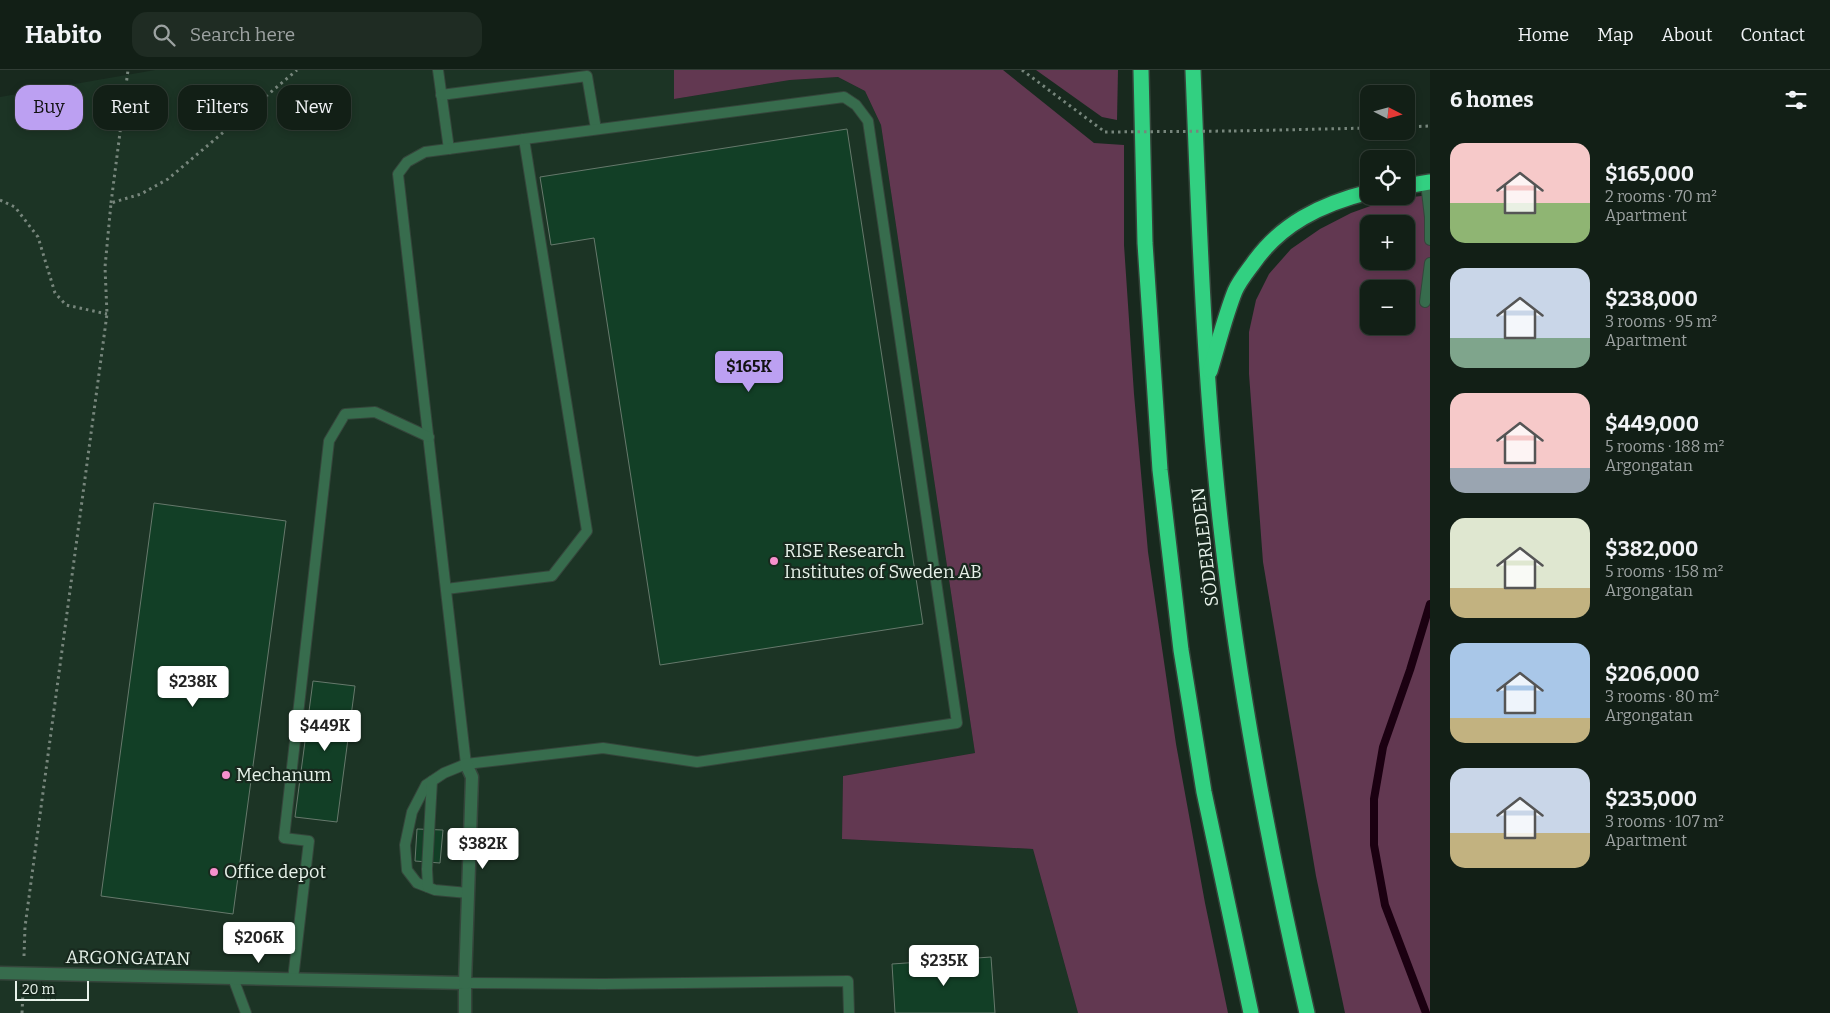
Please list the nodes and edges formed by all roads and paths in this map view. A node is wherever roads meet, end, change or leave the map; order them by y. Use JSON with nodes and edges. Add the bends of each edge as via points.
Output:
{"nodes":[{"id":1,"x":128,"y":70,"type":"edge"},
{"id":2,"x":297,"y":70,"type":"edge"},
{"id":3,"x":438,"y":70,"type":"edge"},
{"id":4,"x":1022,"y":70,"type":"edge"},
{"id":5,"x":1141,"y":70,"type":"edge"},
{"id":6,"x":1193,"y":70,"type":"edge"},
{"id":7,"x":441,"y":95,"type":"junction"},
{"id":8,"x":1430,"y":126,"type":"edge"},
{"id":9,"x":1415,"y":127,"type":"edge"},
{"id":10,"x":1360,"y":128,"type":"edge"},
{"id":11,"x":596,"y":129,"type":"junction"},
{"id":12,"x":524,"y":139,"type":"junction"},
{"id":13,"x":449,"y":149,"type":"junction"},
{"id":14,"x":1428,"y":183,"type":"edge"},
{"id":15,"x":1415,"y":185,"type":"edge"},
{"id":16,"x":1360,"y":195,"type":"edge"},
{"id":17,"x":0,"y":200,"type":"edge"},
{"id":18,"x":111,"y":203,"type":"junction"},
{"id":19,"x":1430,"y":240,"type":"edge"},
{"id":20,"x":1430,"y":263,"type":"edge"},
{"id":21,"x":1425,"y":302,"type":"dead end"},
{"id":22,"x":106,"y":314,"type":"junction"},
{"id":23,"x":1207,"y":382,"type":"junction"},
{"id":24,"x":429,"y":438,"type":"junction"},
{"id":25,"x":446,"y":589,"type":"junction"},
{"id":26,"x":466,"y":764,"type":"junction"},
{"id":27,"x":432,"y":781,"type":"junction"},
{"id":28,"x":428,"y":887,"type":"junction"},
{"id":29,"x":468,"y":893,"type":"junction"},
{"id":30,"x":0,"y":973,"type":"edge"},
{"id":31,"x":23,"y":973,"type":"junction"},
{"id":32,"x":233,"y":978,"type":"junction"},
{"id":33,"x":294,"y":979,"type":"junction"},
{"id":34,"x":465,"y":983,"type":"junction"},
{"id":35,"x":22,"y":1013,"type":"edge"},
{"id":36,"x":246,"y":1013,"type":"edge"},
{"id":37,"x":465,"y":1013,"type":"edge"},
{"id":38,"x":849,"y":1013,"type":"edge"},
{"id":39,"x":1251,"y":1013,"type":"edge"},
{"id":40,"x":1307,"y":1013,"type":"edge"}],
"edges":[{"from":1,"to":18,"type":"path"},
{"from":2,"to":18,"type":"path","via":[[168,179],[141,194]]},
{"from":3,"to":7,"type":"lane"},
{"from":4,"to":10,"type":"path","bridge":true,"via":[[1105,132]]},
{"from":5,"to":39,"type":"highway","name":"SÖDERLEDEN","via":[[1144,242],[1160,470],[1171,565],[1204,792]]},
{"from":6,"to":23,"type":"highway","name":"SÖDERLEDEN"},
{"from":7,"to":11,"type":"lane","via":[[587,76]]},
{"from":7,"to":13,"type":"lane"},
{"from":8,"to":9,"type":"path"},
{"from":11,"to":12,"type":"lane"},
{"from":11,"to":26,"type":"lane","via":[[844,96],[856,104],[868,121],[957,723],[697,762],[602,748]]},
{"from":12,"to":13,"type":"lane"},
{"from":12,"to":25,"type":"lane","via":[[588,531],[552,576]]},
{"from":13,"to":24,"type":"lane","via":[[425,152],[407,162],[398,174]]},
{"from":14,"to":15,"type":"highway"},
{"from":14,"to":19,"type":"lane"},
{"from":16,"to":23,"type":"highway","via":[[1297,220],[1261,251],[1236,290]]},
{"from":17,"to":22,"type":"path","via":[[15,207],[38,237],[55,293],[66,305]]},
{"from":18,"to":22,"type":"path","via":[[104,267]]},
{"from":20,"to":21,"type":"lane"},
{"from":22,"to":31,"type":"path","via":[[25,927]]},
{"from":23,"to":40,"type":"highway","name":"SÖDERLEDEN","via":[[1221,528],[1242,685]]},
{"from":24,"to":25,"type":"lane"},
{"from":24,"to":33,"type":"lane","via":[[375,412],[345,414],[329,441],[284,838],[309,841]]},
{"from":25,"to":26,"type":"lane"},
{"from":26,"to":27,"type":"lane"},
{"from":26,"to":29,"type":"street","via":[[472,777]]},
{"from":27,"to":28,"type":"lane"},
{"from":27,"to":28,"type":"lane","via":[[426,785],[412,812],[404,845],[407,870],[416,883]]},
{"from":28,"to":29,"type":"lane"},
{"from":29,"to":34,"type":"street"},
{"from":30,"to":31,"type":"street","name":"ARGONGATAN"},
{"from":31,"to":32,"type":"street","name":"ARGONGATAN"},
{"from":31,"to":35,"type":"path"},
{"from":32,"to":33,"type":"street","name":"ARGONGATAN"},
{"from":32,"to":36,"type":"lane"},
{"from":33,"to":34,"type":"street","name":"ARGONGATAN"},
{"from":34,"to":37,"type":"street"},
{"from":34,"to":38,"type":"lane","via":[[848,980]]}]}
